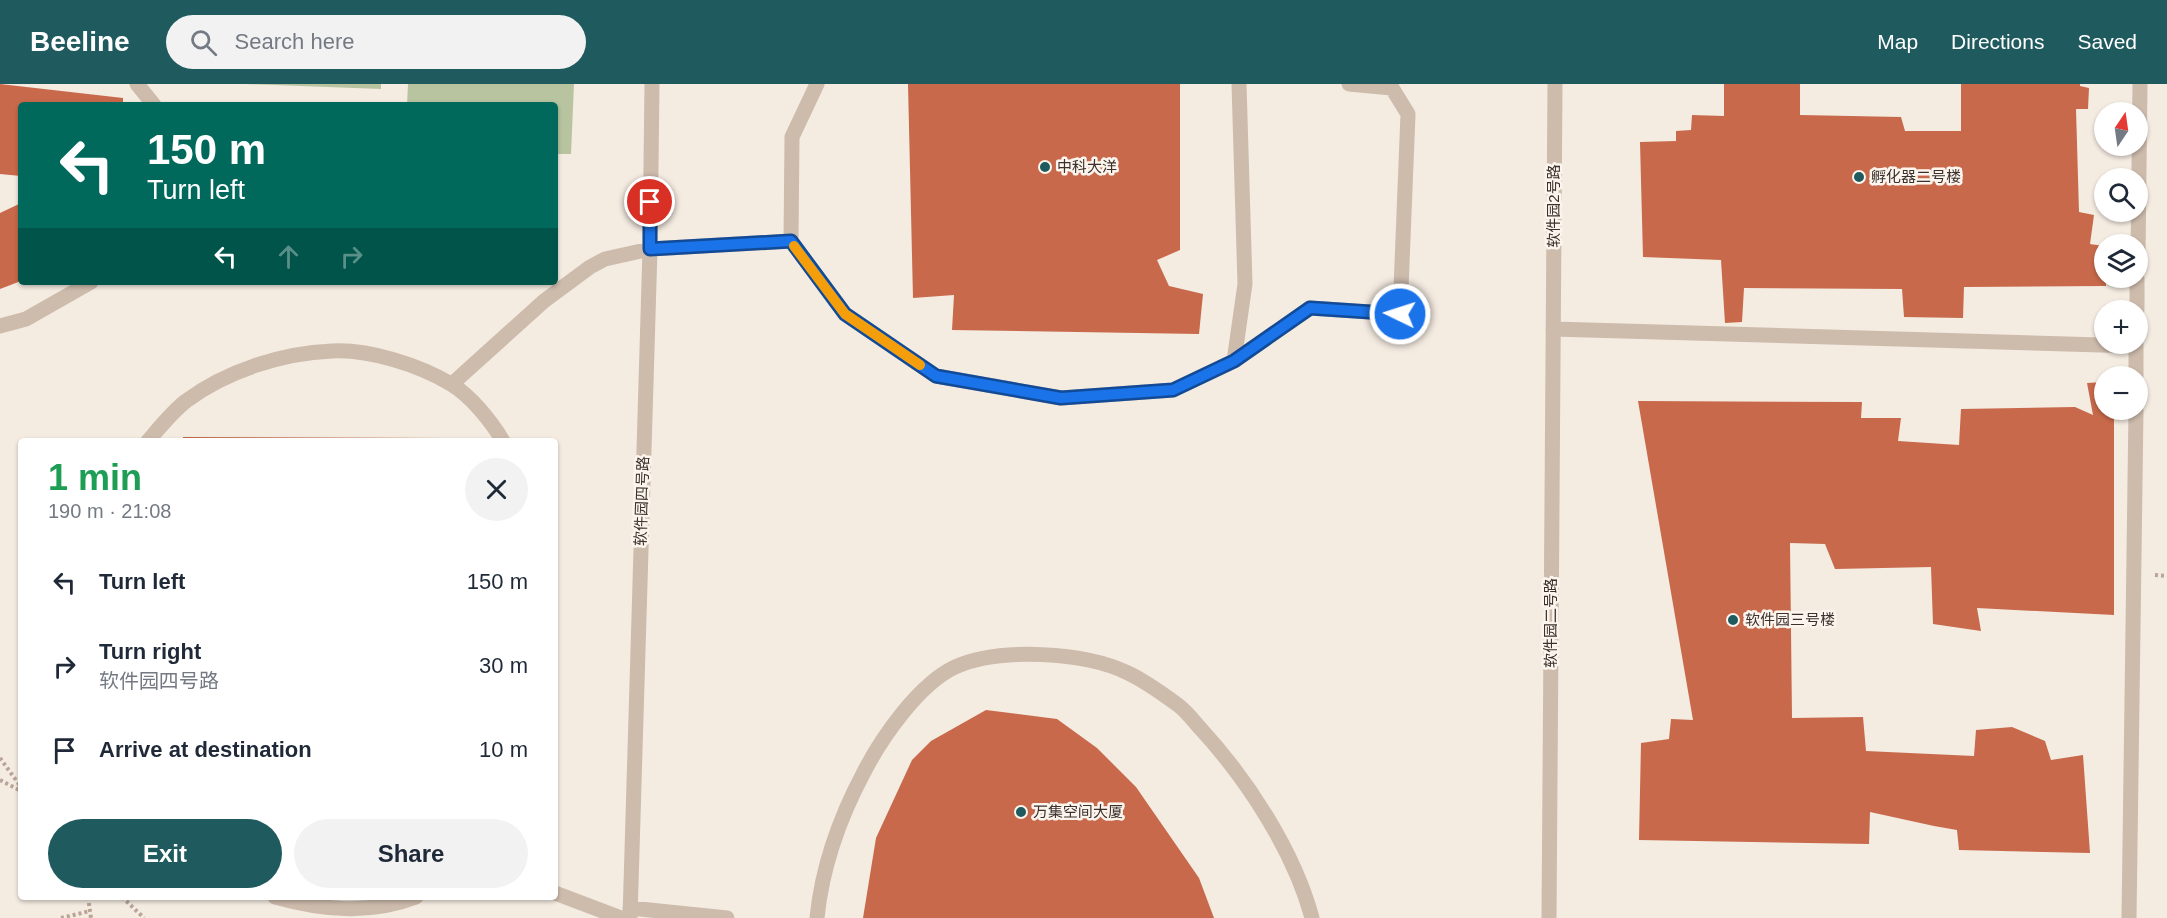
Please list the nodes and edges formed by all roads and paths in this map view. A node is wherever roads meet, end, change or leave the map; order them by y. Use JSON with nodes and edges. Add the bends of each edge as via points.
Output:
{"nodes":[{"id":1,"x":138,"y":84,"type":"edge"},
{"id":2,"x":652,"y":84,"type":"edge"},
{"id":3,"x":817,"y":84,"type":"edge"},
{"id":4,"x":1239,"y":84,"type":"edge"},
{"id":5,"x":1348,"y":84,"type":"edge"},
{"id":6,"x":1555,"y":84,"type":"edge"},
{"id":7,"x":2140,"y":84,"type":"edge"},
{"id":8,"x":152,"y":102,"type":"edge"},
{"id":9,"x":2138,"y":234,"type":"edge"},
{"id":10,"x":791,"y":241,"type":"junction"},
{"id":11,"x":650,"y":249,"type":"junction"},
{"id":12,"x":86,"y":285,"type":"edge"},
{"id":13,"x":0,"y":326,"type":"edge"},
{"id":14,"x":1553,"y":329,"type":"junction"},
{"id":15,"x":2094,"y":343,"type":"edge"},
{"id":16,"x":1234,"y":361,"type":"junction"},
{"id":17,"x":452,"y":384,"type":"junction"},
{"id":18,"x":2136,"y":420,"type":"edge"},
{"id":19,"x":151,"y":438,"type":"edge"},
{"id":20,"x":501,"y":438,"type":"edge"},
{"id":21,"x":0,"y":758,"type":"edge"},
{"id":22,"x":0,"y":780,"type":"edge"},
{"id":23,"x":18,"y":785,"type":"edge"},
{"id":24,"x":18,"y":788,"type":"edge"},
{"id":25,"x":558,"y":894,"type":"edge"},
{"id":26,"x":88,"y":900,"type":"edge"},
{"id":27,"x":125,"y":900,"type":"edge"},
{"id":28,"x":286,"y":900,"type":"edge"},
{"id":29,"x":404,"y":900,"type":"edge"},
{"id":30,"x":90,"y":911,"type":"junction"},
{"id":31,"x":627,"y":915,"type":"edge"},
{"id":32,"x":61,"y":918,"type":"edge"},
{"id":33,"x":91,"y":918,"type":"edge"},
{"id":34,"x":144,"y":918,"type":"edge"},
{"id":35,"x":727,"y":918,"type":"edge"},
{"id":36,"x":817,"y":918,"type":"edge"},
{"id":37,"x":1312,"y":918,"type":"edge"},
{"id":38,"x":1549,"y":918,"type":"edge"},
{"id":39,"x":2129,"y":918,"type":"edge"}],
"edges":[{"from":1,"to":8,"type":"street"},
{"from":2,"to":11,"type":"street","name":"软件园四号路"},
{"from":3,"to":10,"type":"street","via":[[792,137]]},
{"from":4,"to":16,"type":"street","via":[[1245,284]]},
{"from":5,"to":16,"type":"street","via":[[1392,88],[1408,114],[1400,314],[1310,308]]},
{"from":6,"to":14,"type":"street","name":"软件园2号路"},
{"from":7,"to":9,"type":"street"},
{"from":10,"to":11,"type":"street"},
{"from":10,"to":16,"type":"street","via":[[845,314],[936,376],[1061,398],[1173,390]]},
{"from":11,"to":17,"type":"street","via":[[604,259],[590,267],[544,301]]},
{"from":11,"to":31,"type":"street","name":"软件园四号路"},
{"from":12,"to":13,"type":"street","via":[[26,320]]},
{"from":14,"to":15,"type":"street"},
{"from":14,"to":38,"type":"street","name":"软件园二号路"},
{"from":17,"to":19,"type":"street","via":[[387,358],[334,351],[305,354],[272,361],[212,385],[186,402]]},
{"from":17,"to":20,"type":"street"},
{"from":18,"to":39,"type":"street"},
{"from":21,"to":23,"type":"path"},
{"from":22,"to":24,"type":"path"},
{"from":25,"to":31,"type":"street"},
{"from":26,"to":30,"type":"path"},
{"from":27,"to":34,"type":"path"},
{"from":28,"to":29,"type":"street","via":[[340,909],[376,907]]},
{"from":30,"to":32,"type":"path"},
{"from":30,"to":33,"type":"path"},
{"from":31,"to":35,"type":"street"},
{"from":36,"to":37,"type":"street","via":[[825,873],[850,798],[896,721],[926,688],[955,667],[992,656],[1024,653],[1093,662],[1128,673],[1180,706],[1216,746],[1262,811],[1305,893]]}]}
